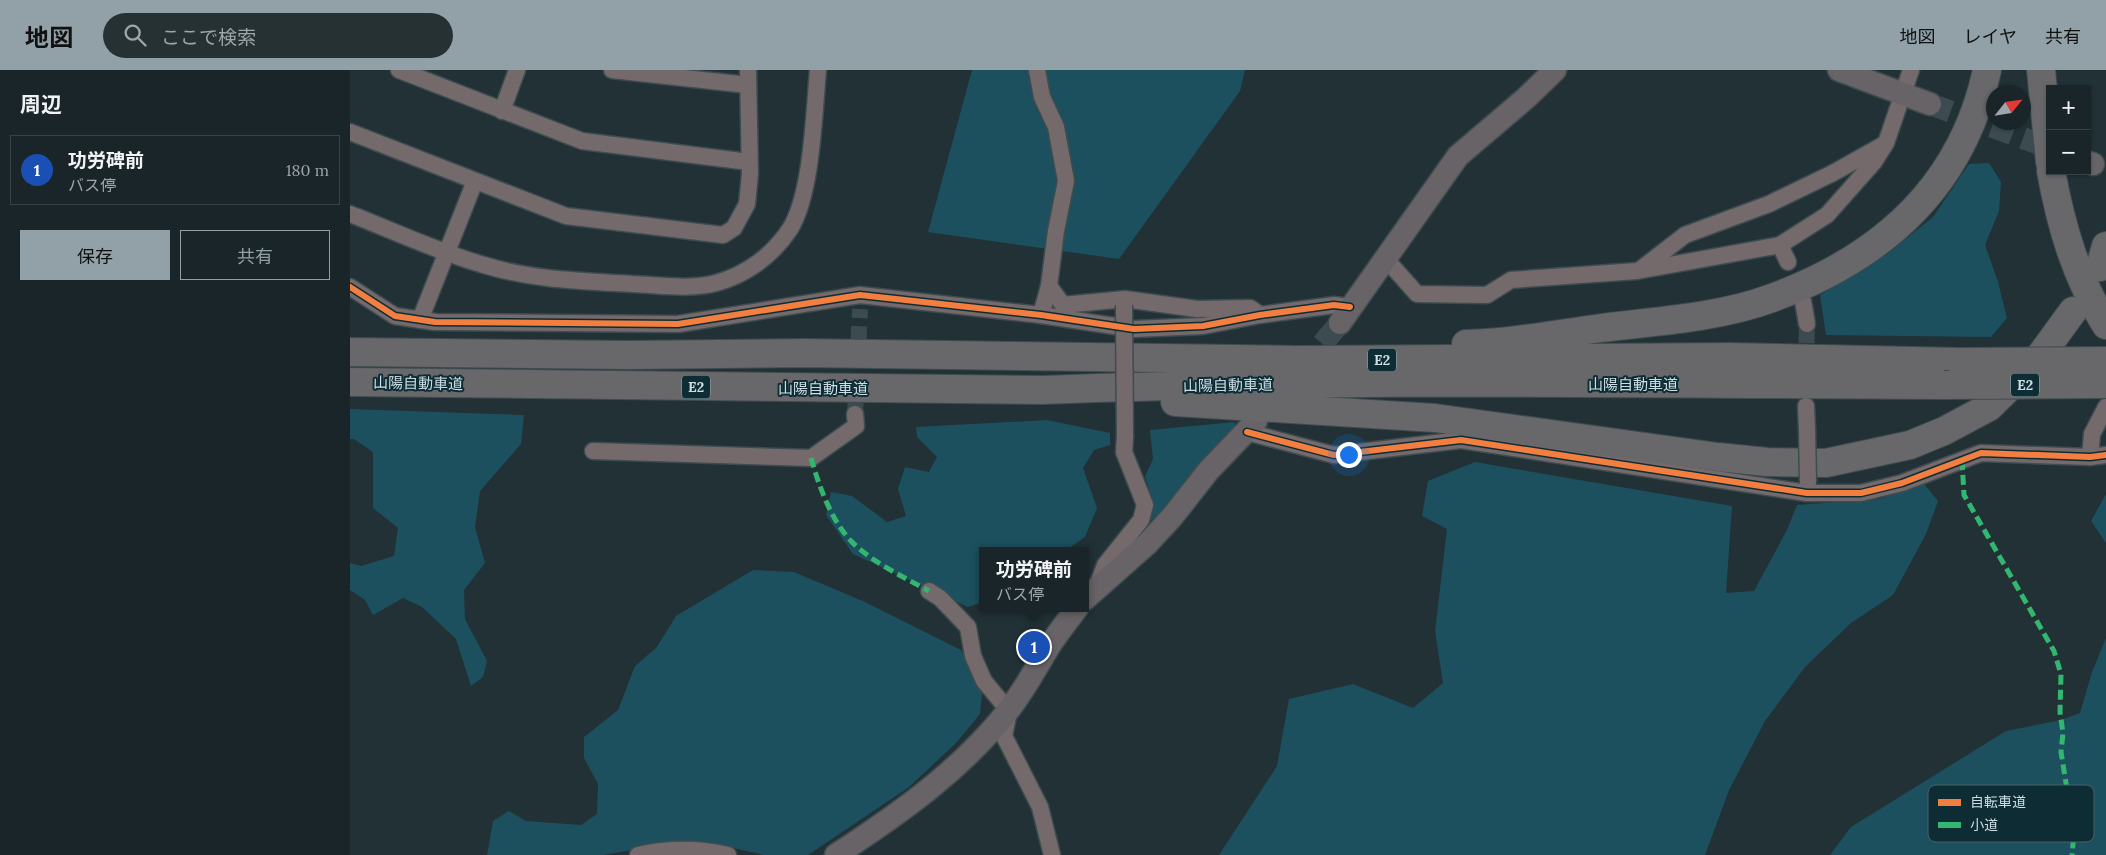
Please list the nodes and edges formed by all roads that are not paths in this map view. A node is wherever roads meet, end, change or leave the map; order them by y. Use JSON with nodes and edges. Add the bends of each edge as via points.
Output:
{"nodes":[{"id":1,"x":399,"y":70,"type":"edge"},
{"id":2,"x":517,"y":70,"type":"edge"},
{"id":3,"x":612,"y":70,"type":"edge"},
{"id":4,"x":818,"y":70,"type":"edge"},
{"id":5,"x":1037,"y":70,"type":"edge"},
{"id":6,"x":1555,"y":70,"type":"edge"},
{"id":7,"x":1839,"y":70,"type":"edge"},
{"id":8,"x":1911,"y":70,"type":"edge"},
{"id":9,"x":1988,"y":70,"type":"edge"},
{"id":10,"x":2041,"y":70,"type":"edge"},
{"id":11,"x":748,"y":78,"type":"edge"},
{"id":12,"x":1904,"y":95,"type":"junction"},
{"id":13,"x":1930,"y":104,"type":"tunnel mouth"},
{"id":14,"x":502,"y":111,"type":"junction"},
{"id":15,"x":2047,"y":130,"type":"edge"},
{"id":16,"x":350,"y":132,"type":"edge"},
{"id":17,"x":1886,"y":143,"type":"junction"},
{"id":18,"x":749,"y":162,"type":"junction"},
{"id":19,"x":2052,"y":175,"type":"edge"},
{"id":20,"x":475,"y":181,"type":"junction"},
{"id":21,"x":350,"y":214,"type":"edge"},
{"id":22,"x":1780,"y":245,"type":"junction"},
{"id":23,"x":447,"y":252,"type":"junction"},
{"id":24,"x":1384,"y":257,"type":"junction"},
{"id":25,"x":1788,"y":262,"type":"dead end"},
{"id":26,"x":1637,"y":271,"type":"junction"},
{"id":27,"x":1049,"y":286,"type":"junction"},
{"id":28,"x":350,"y":287,"type":"edge"},
{"id":29,"x":1803,"y":301,"type":"dead end"},
{"id":30,"x":1124,"y":302,"type":"junction"},
{"id":31,"x":2073,"y":311,"type":"dead end"},
{"id":32,"x":1260,"y":314,"type":"junction"},
{"id":33,"x":1041,"y":315,"type":"junction"},
{"id":34,"x":1345,"y":315,"type":"joint"},
{"id":35,"x":420,"y":320,"type":"junction"},
{"id":36,"x":1807,"y":324,"type":"tunnel mouth"},
{"id":37,"x":2106,"y":325,"type":"edge"},
{"id":38,"x":350,"y":352,"type":"edge"},
{"id":39,"x":804,"y":354,"type":"junction"},
{"id":40,"x":2106,"y":362,"type":"edge"},
{"id":41,"x":350,"y":382,"type":"edge"},
{"id":42,"x":2106,"y":384,"type":"edge"},
{"id":43,"x":1043,"y":390,"type":"junction"},
{"id":44,"x":1806,"y":406,"type":"dead end"},
{"id":45,"x":2106,"y":407,"type":"edge"},
{"id":46,"x":855,"y":414,"type":"tunnel mouth"},
{"id":47,"x":1251,"y":427,"type":"joint"},
{"id":48,"x":593,"y":451,"type":"dead end"},
{"id":49,"x":2098,"y":456,"type":"edge"},
{"id":50,"x":1808,"y":488,"type":"junction"},
{"id":51,"x":929,"y":591,"type":"dead end"},
{"id":52,"x":1091,"y":594,"type":"edge"},
{"id":53,"x":1074,"y":612,"type":"edge"},
{"id":54,"x":1008,"y":711,"type":"junction"},
{"id":55,"x":638,"y":855,"type":"edge"},
{"id":56,"x":728,"y":855,"type":"edge"},
{"id":57,"x":836,"y":855,"type":"edge"},
{"id":58,"x":1052,"y":855,"type":"edge"}],
"edges":[{"from":1,"to":14,"type":"street"},
{"from":2,"to":14,"type":"street"},
{"from":3,"to":11,"type":"street"},
{"from":4,"to":23,"type":"street","via":[[806,180],[799,209],[791,228],[779,243],[744,272],[716,283],[686,287],[549,279],[484,266]]},
{"from":5,"to":27,"type":"street","via":[[1042,97],[1056,128],[1066,181]]},
{"from":6,"to":24,"type":"street","via":[[1458,156]]},
{"from":7,"to":12,"type":"street"},
{"from":8,"to":12,"type":"street"},
{"from":9,"to":39,"type":"highway","via":[[1961,146],[1943,176],[1901,222],[1846,265],[1771,298],[1729,310],[1470,344],[1238,350]]},
{"from":10,"to":15,"type":"highway"},
{"from":11,"to":18,"type":"street"},
{"from":12,"to":13,"type":"street"},
{"from":12,"to":17,"type":"street"},
{"from":14,"to":18,"type":"street","via":[[582,141]]},
{"from":16,"to":20,"type":"street"},
{"from":17,"to":22,"type":"street","via":[[1874,162],[1827,215]]},
{"from":17,"to":26,"type":"street","via":[[1769,204],[1685,235]]},
{"from":18,"to":20,"type":"street","via":[[747,204],[734,228],[723,235],[566,216]]},
{"from":19,"to":37,"type":"highway","via":[[2064,234],[2090,299]]},
{"from":20,"to":23,"type":"street"},
{"from":21,"to":23,"type":"street"},
{"from":22,"to":25,"type":"street"},
{"from":22,"to":26,"type":"street"},
{"from":23,"to":35,"type":"street"},
{"from":24,"to":26,"type":"street","via":[[1417,294],[1486,294],[1511,280]]},
{"from":24,"to":34,"type":"street"},
{"from":27,"to":30,"type":"street","via":[[1063,305]]},
{"from":27,"to":33,"type":"street"},
{"from":28,"to":35,"type":"street","via":[[395,316]]},
{"from":29,"to":36,"type":"street"},
{"from":30,"to":32,"type":"street","via":[[1197,308],[1250,308]]},
{"from":30,"to":52,"type":"street","bridge":true,"via":[[1124,452],[1144,505],[1141,520],[1105,565]]},
{"from":31,"to":43,"type":"highway","via":[[2038,360],[1989,407],[1910,445],[1826,463],[1718,457],[1435,418],[1105,398]]},
{"from":32,"to":33,"type":"street","via":[[1203,326],[1134,329]]},
{"from":32,"to":34,"type":"street","via":[[1334,305]]},
{"from":33,"to":35,"type":"street","via":[[860,302],[678,324]]},
{"from":38,"to":39,"type":"highway","name":"山陽自動車道","number":"E2"},
{"from":39,"to":40,"type":"highway","name":"山陽自動車道","number":"E2","bridge":true,"via":[[1300,360],[1729,357]]},
{"from":41,"to":43,"type":"highway","name":"山陽自動車道","number":"E2"},
{"from":42,"to":43,"type":"highway","name":"山陽自動車道","number":"E2","bridge":true,"via":[[1324,384]]},
{"from":44,"to":50,"type":"street","bridge":true},
{"from":45,"to":49,"type":"street","via":[[2092,434]]},
{"from":46,"to":48,"type":"street","via":[[856,426],[810,458]]},
{"from":47,"to":50,"type":"street","via":[[1334,455],[1461,440]]},
{"from":47,"to":52,"type":"street","via":[[1209,470],[1172,518]]},
{"from":49,"to":50,"type":"street","via":[[1981,453],[1902,483],[1860,493]]},
{"from":51,"to":54,"type":"street","via":[[968,627],[973,656],[984,681]]},
{"from":53,"to":54,"type":"street"},
{"from":54,"to":57,"type":"street","via":[[953,770]]},
{"from":54,"to":58,"type":"street","via":[[1004,736],[1040,807]]},
{"from":55,"to":56,"type":"street","via":[[695,850]]}]}
